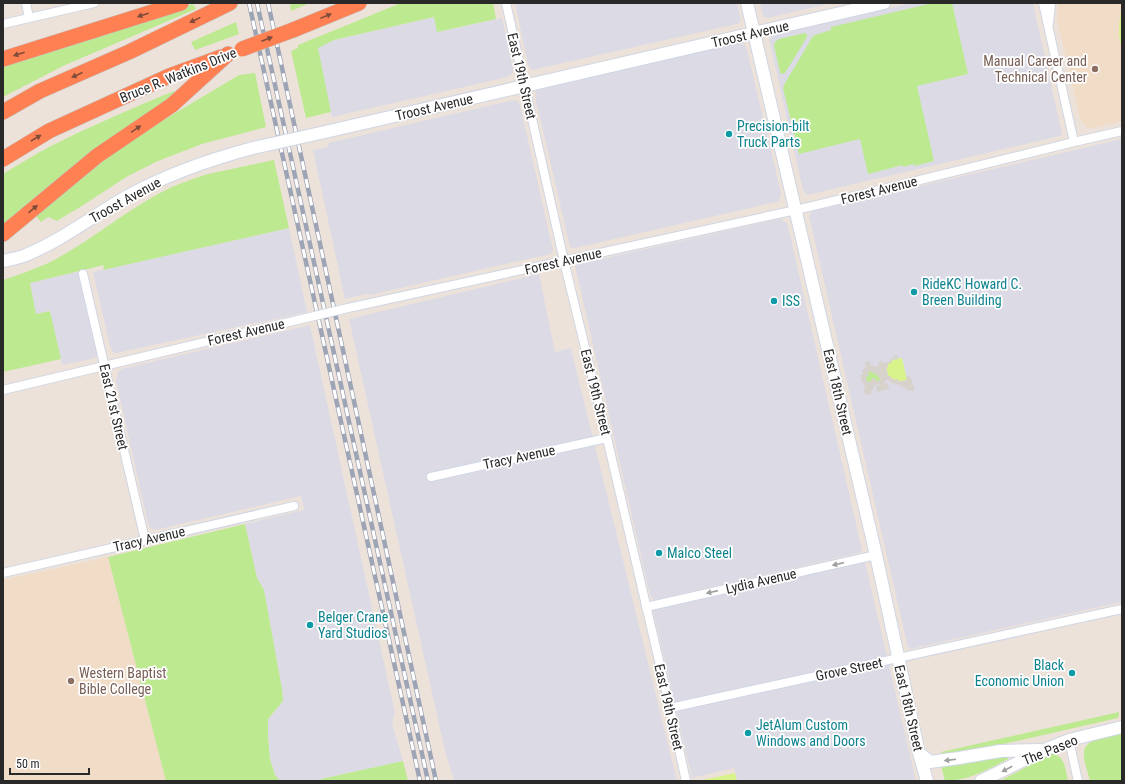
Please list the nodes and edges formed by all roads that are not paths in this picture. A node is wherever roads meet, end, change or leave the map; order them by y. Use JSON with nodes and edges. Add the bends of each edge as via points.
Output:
{"nodes":[{"id":1,"x":26,"y":3,"type":"edge"},
{"id":2,"x":94,"y":3,"type":"edge"},
{"id":3,"x":181,"y":3,"type":"edge"},
{"id":4,"x":230,"y":3,"type":"edge"},
{"id":5,"x":359,"y":3,"type":"edge"},
{"id":6,"x":506,"y":3,"type":"edge"},
{"id":7,"x":747,"y":3,"type":"edge"},
{"id":8,"x":884,"y":3,"type":"edge"},
{"id":9,"x":1042,"y":3,"type":"edge"},
{"id":10,"x":1051,"y":3,"type":"edge"},
{"id":11,"x":29,"y":18,"type":"junction"},
{"id":12,"x":3,"y":24,"type":"edge"},
{"id":13,"x":1049,"y":32,"type":"junction"},
{"id":14,"x":754,"y":33,"type":"junction"},
{"id":15,"x":235,"y":52,"type":"junction"},
{"id":16,"x":3,"y":59,"type":"edge"},
{"id":17,"x":524,"y":86,"type":"junction"},
{"id":18,"x":3,"y":112,"type":"edge"},
{"id":19,"x":1122,"y":131,"type":"edge"},
{"id":20,"x":1074,"y":142,"type":"junction"},
{"id":21,"x":3,"y":159,"type":"edge"},
{"id":22,"x":796,"y":210,"type":"junction"},
{"id":23,"x":3,"y":234,"type":"edge"},
{"id":24,"x":3,"y":261,"type":"edge"},
{"id":25,"x":564,"y":261,"type":"junction"},
{"id":26,"x":83,"y":274,"type":"dead end"},
{"id":27,"x":104,"y":365,"type":"junction"},
{"id":28,"x":3,"y":390,"type":"edge"},
{"id":29,"x":607,"y":438,"type":"junction"},
{"id":30,"x":431,"y":476,"type":"dead end"},
{"id":31,"x":294,"y":506,"type":"dead end"},
{"id":32,"x":145,"y":540,"type":"junction"},
{"id":33,"x":876,"y":555,"type":"junction"},
{"id":34,"x":3,"y":573,"type":"edge"},
{"id":35,"x":646,"y":607,"type":"junction"},
{"id":36,"x":1122,"y":609,"type":"edge"},
{"id":37,"x":898,"y":658,"type":"junction"},
{"id":38,"x":670,"y":708,"type":"junction"},
{"id":39,"x":1122,"y":727,"type":"edge"},
{"id":40,"x":1069,"y":740,"type":"junction"},
{"id":41,"x":1044,"y":750,"type":"junction"},
{"id":42,"x":919,"y":753,"type":"junction"},
{"id":43,"x":686,"y":781,"type":"edge"},
{"id":44,"x":927,"y":781,"type":"edge"},
{"id":45,"x":981,"y":781,"type":"edge"},
{"id":46,"x":1078,"y":781,"type":"edge"}],
"edges":[{"from":1,"to":11,"type":"street"},
{"from":2,"to":11,"type":"street"},
{"from":3,"to":16,"type":"highway","one_way":true},
{"from":4,"to":18,"type":"highway","one_way":true,"via":[[40,92]]},
{"from":15,"to":5,"type":"highway","name":"Bruce R. Watkins Drive","one_way":true,"bridge":true},
{"from":6,"to":17,"type":"street","name":"East 19th Street"},
{"from":7,"to":14,"type":"main road","name":"East 18th Street"},
{"from":8,"to":14,"type":"main road","name":"Troost Avenue"},
{"from":9,"to":13,"type":"street"},
{"from":10,"to":13,"type":"street"},
{"from":11,"to":12,"type":"street"},
{"from":13,"to":20,"type":"street"},
{"from":14,"to":17,"type":"main road","name":"Troost Avenue"},
{"from":14,"to":22,"type":"main road","name":"East 18th Street"},
{"from":21,"to":15,"type":"highway","name":"Bruce R. Watkins Drive","one_way":true,"via":[[49,131],[169,76]]},
{"from":23,"to":15,"type":"highway","one_way":true,"via":[[97,156],[172,105]]},
{"from":17,"to":24,"type":"main road","name":"Troost Avenue","bridge":true,"via":[[215,158],[172,174],[127,196],[47,245]]},
{"from":17,"to":25,"type":"street","name":"East 19th Street"},
{"from":19,"to":20,"type":"street","name":"Forest Avenue"},
{"from":20,"to":22,"type":"street","name":"Forest Avenue"},
{"from":22,"to":25,"type":"street","name":"Forest Avenue"},
{"from":22,"to":33,"type":"main road","name":"East 18th Street"},
{"from":25,"to":27,"type":"street","name":"Forest Avenue","bridge":true},
{"from":25,"to":29,"type":"street","name":"East 19th Street"},
{"from":26,"to":27,"type":"street","name":"East 21st Street"},
{"from":27,"to":28,"type":"street","name":"Forest Avenue"},
{"from":27,"to":32,"type":"street","name":"East 21st Street"},
{"from":29,"to":30,"type":"street","name":"Tracy Avenue"},
{"from":29,"to":35,"type":"street","name":"East 19th Street"},
{"from":31,"to":32,"type":"street","name":"Tracy Avenue"},
{"from":32,"to":34,"type":"street","name":"Tracy Avenue"},
{"from":33,"to":35,"type":"street","name":"Lydia Avenue","one_way":true},
{"from":33,"to":37,"type":"main road","name":"East 18th Street"},
{"from":35,"to":38,"type":"street","name":"East 19th Street"},
{"from":36,"to":37,"type":"street","name":"Grove Street"},
{"from":37,"to":38,"type":"street","name":"Grove Street"},
{"from":37,"to":42,"type":"main road","name":"East 18th Street"},
{"from":38,"to":43,"type":"street","name":"East 19th Street"},
{"from":39,"to":40,"type":"main road","name":"The Paseo"},
{"from":40,"to":41,"type":"main road","name":"The Paseo"},
{"from":40,"to":46,"type":"street"},
{"from":41,"to":42,"type":"main road","one_way":true,"via":[[1000,751],[930,762]]},
{"from":41,"to":45,"type":"main road","name":"The Paseo","one_way":true},
{"from":42,"to":44,"type":"main road","name":"East 18th Street"}]}
